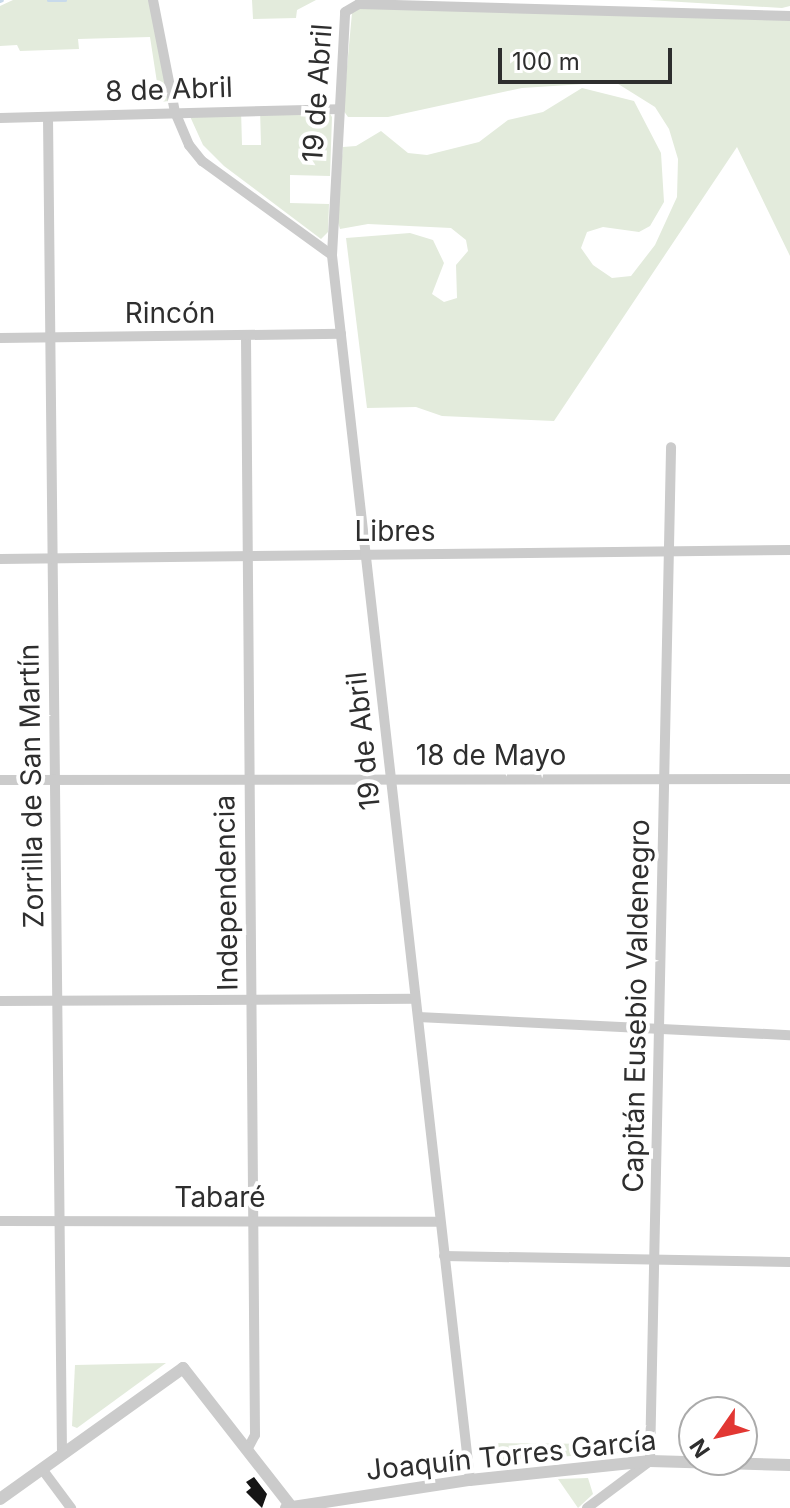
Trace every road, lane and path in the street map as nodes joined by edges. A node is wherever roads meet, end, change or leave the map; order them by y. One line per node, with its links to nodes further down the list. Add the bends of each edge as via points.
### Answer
1 (153, 0): 4 (street)
2 (790, 16): 3 (street, 19 de Abril, via 359,4 345,12)
3 (339, 109): 4 (street, 8 de Abril); 7 (street, 19 de Abril)
4 (175, 112): 5 (street, 8 de Abril); 7 (street, via 202,161)
5 (48, 117): 6 (street, 8 de Abril); 11 (street, Zorrilla de San Martín)
6 (0, 118)
7 (332, 255): 8 (street, 19 de Abril)
8 (341, 334): 9 (street, Rincón); 16 (street, 19 de Abril)
9 (246, 337): 11 (street, Rincón); 15 (street, Independencia)
10 (0, 338): 11 (street, Rincón)
11 (51, 338): 18 (street, Zorrilla de San Martín)
12 (671, 447): 14 (street, Capitán Eusebio Valdenegro)
13 (790, 550): 14 (street, Libres)
14 (670, 552): 16 (street, Libres); 19 (street, Capitán Eusebio Valdenegro)
15 (245, 555): 16 (street, Libres); 18 (street, Libres); 20 (street, Independencia)
16 (367, 555): 21 (street, 19 de Abril)
17 (0, 559): 18 (street, Libres)
18 (52, 560): 24 (street, Zorrilla de San Martín)
19 (666, 778): 21 (street, 18 de Mayo); 22 (street, 18 de Mayo); 30 (street, Capitán Eusebio Valdenegro)
20 (249, 779): 21 (street, 18 de Mayo); 24 (street, 18 de Mayo); 25 (street, Independencia)
21 (391, 779): 26 (street, 19 de Abril)
22 (790, 779)
23 (0, 780): 24 (street, 18 de Mayo)
24 (55, 780): 27 (street, Zorrilla de San Martín)
25 (252, 999): 26 (street); 27 (street); 34 (street, Independencia)
26 (415, 999): 29 (street, 19 de Abril)
27 (57, 1000): 28 (street); 33 (street, Zorrilla de San Martín)
28 (0, 1001)
29 (418, 1017): 30 (street); 35 (street, 19 de Abril)
30 (661, 1028): 31 (street); 37 (street, Capitán Eusebio Valdenegro)
31 (790, 1035)
32 (0, 1221): 33 (street, Tabaré)
33 (60, 1221): 34 (street, Tabaré); 40 (street, Zorrilla de San Martín)
34 (253, 1222): 35 (street, Tabaré); 39 (street, Independencia, via 255,1435)
35 (439, 1222): 36 (street, 19 de Abril)
36 (444, 1256): 37 (street); 44 (street, 19 de Abril)
37 (654, 1260): 38 (street); 41 (street, Capitán Eusebio Valdenegro)
38 (790, 1262)
39 (248, 1448): 40 (street, via 189,1370 177,1369); 46 (street)
40 (62, 1454): 43 (street)
41 (650, 1461): 42 (street, Joaquín Torres García); 44 (street, Joaquín Torres García); 48 (street)
42 (790, 1465)
43 (42, 1469): 45 (street); 47 (street)
44 (470, 1480): 46 (street, Joaquín Torres García)
45 (0, 1499)
46 (289, 1507)
47 (71, 1508)
48 (587, 1508)

